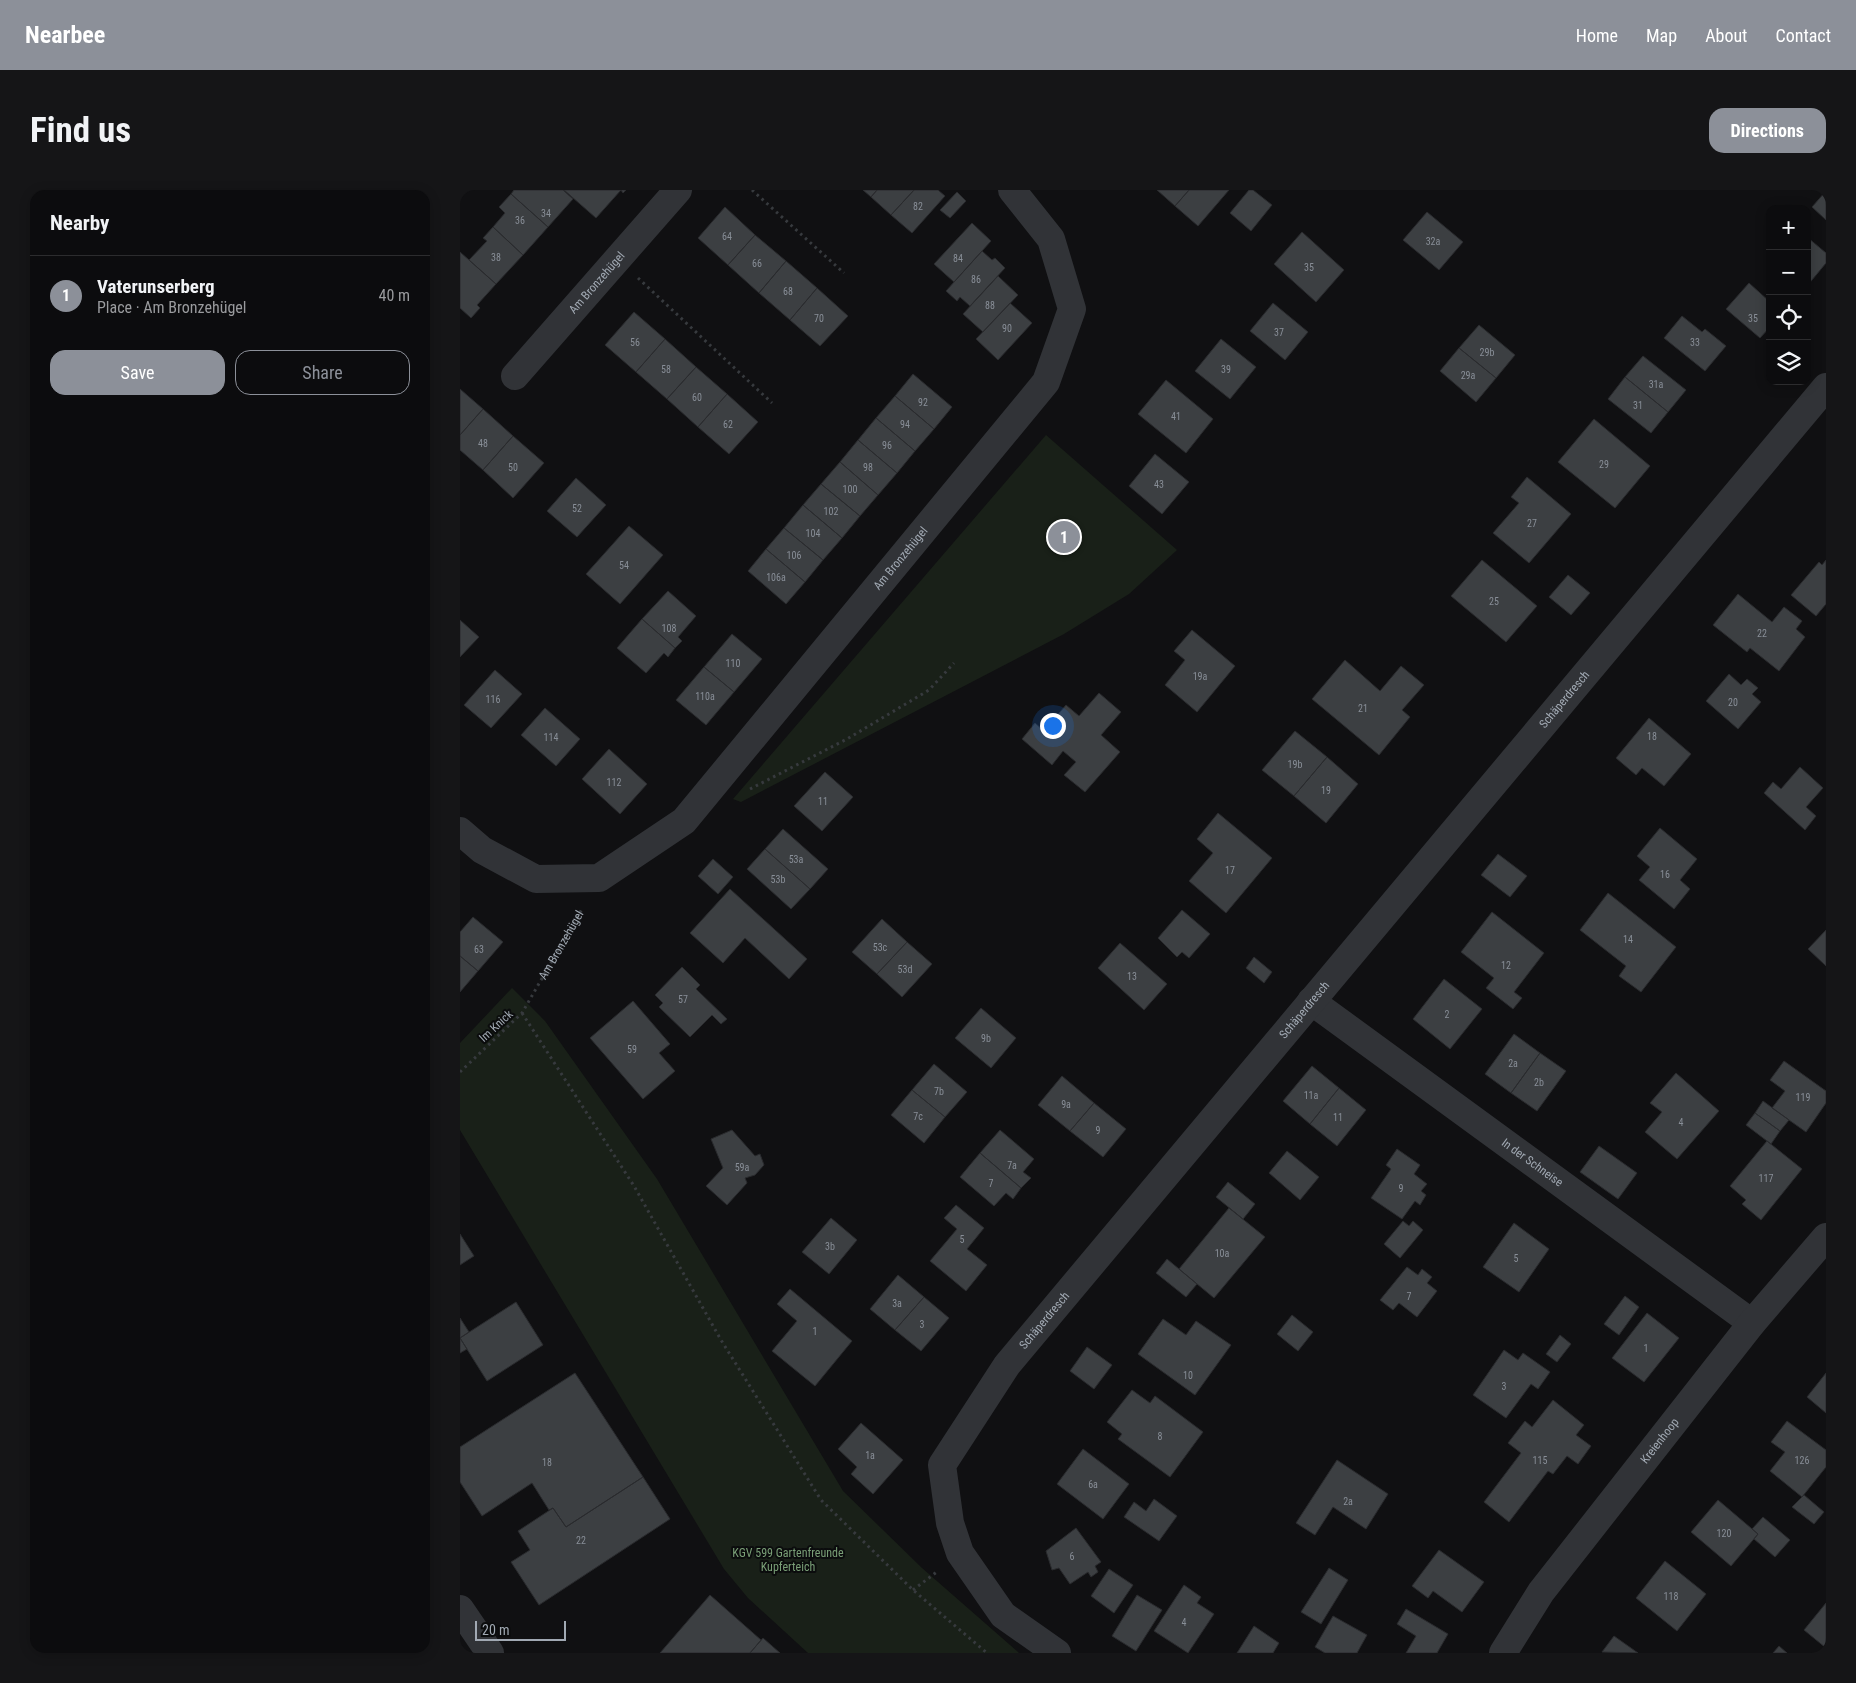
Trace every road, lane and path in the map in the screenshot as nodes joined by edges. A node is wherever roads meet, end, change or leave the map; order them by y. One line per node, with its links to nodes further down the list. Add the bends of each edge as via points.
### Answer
1 (678, 190): 4 (street, Am Bronzehügel)
2 (752, 190): 5 (path)
3 (1012, 190): 12 (street, Am Bronzehügel, via 1051,238 1072,309 1046,382 684,821)
4 (617, 259): 6 (street, Am Bronzehügel); 8 (path)
5 (844, 273)
6 (515, 376)
7 (1826, 386): 13 (street, Schäperdresch)
8 (772, 403)
9 (954, 662): 10 (path, via 929,690 847,739)
10 (747, 790)
11 (460, 831): 12 (street, via 482,850 536,879)
12 (599, 878): 14 (path, Am Bronzehügel)
13 (1311, 1001): 17 (street, In der Schneise); 21 (street, Schäperdresch, via 1007,1365 942,1465 950,1523 960,1553 1003,1615)
14 (522, 1013): 15 (path, Im Knick); 20 (path, via 634,1186 721,1340 821,1500 913,1590)
15 (460, 1072)
16 (1826, 1236): 17 (street, Kreienhoop)
17 (1752, 1323): 22 (street, Kreienhoop, via 1541,1592)
18 (460, 1609): 19 (street)
19 (490, 1653)
20 (987, 1653)
21 (1057, 1653)
22 (1503, 1653)

